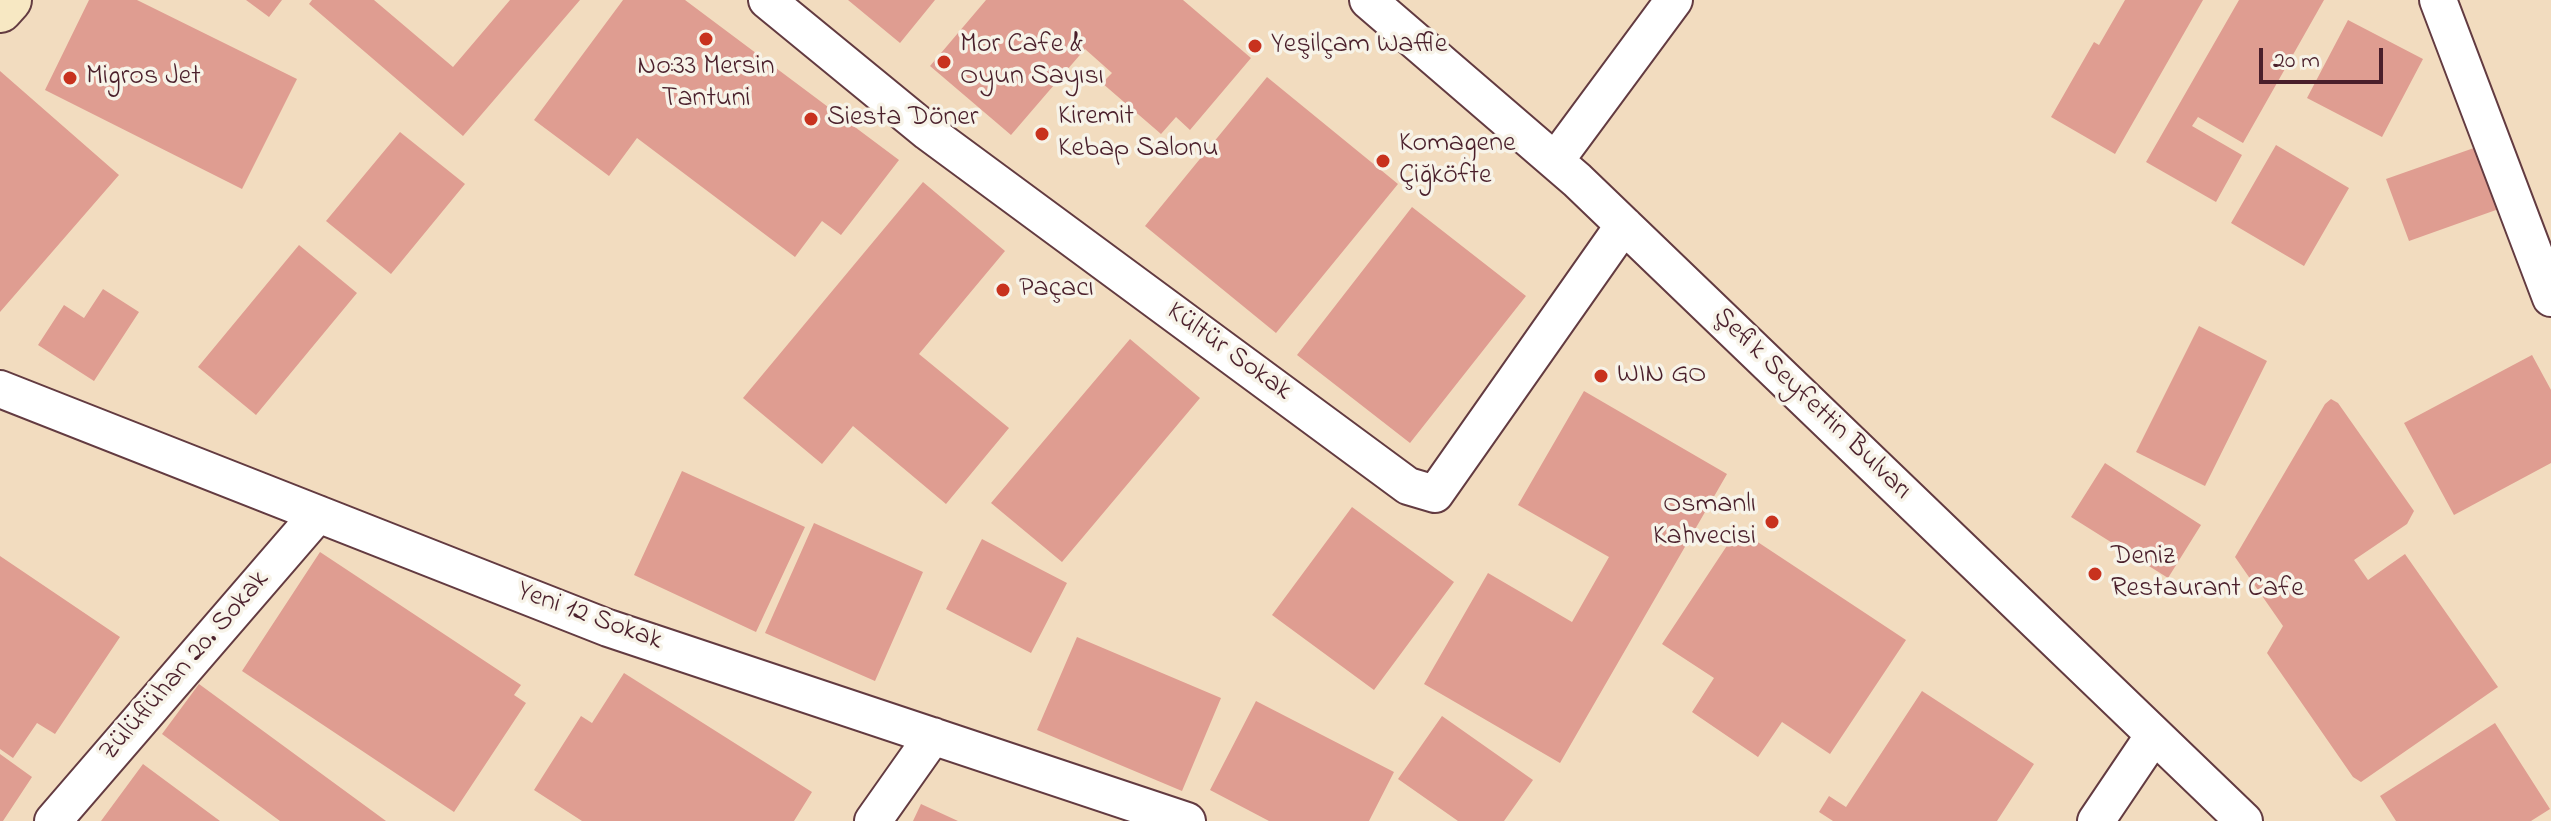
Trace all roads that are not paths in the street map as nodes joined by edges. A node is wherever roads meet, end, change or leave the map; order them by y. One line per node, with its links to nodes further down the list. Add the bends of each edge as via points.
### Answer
1 (9, 0): 6 (street)
2 (767, 0): 8 (street, Kültür Sokak, via 953,151 1408,486 1435,494)
3 (1368, 0): 7 (street, Şefik Seyfettin Bulvarı)
4 (1674, 0): 7 (street)
5 (2438, 0): 9 (street)
6 (0, 10)
7 (1555, 161): 8 (street, Şefik Seyfettin Bulvarı)
8 (1624, 225): 12 (street, Şefik Seyfettin Bulvarı)
9 (2551, 298)
10 (0, 389): 11 (street, Yeni 12 Sokak)
11 (318, 514): 13 (street, Yeni 12 Sokak, via 608,628); 14 (street, Zülüflühan 20. Sokak)
12 (2154, 735): 17 (street); 18 (street, Şefik Seyfettin Bulvarı)
13 (933, 736): 15 (street); 16 (street, Yeni 12 Sokak)
14 (53, 821)
15 (873, 821)
16 (1187, 821)
17 (2096, 821)
18 (2244, 821)

